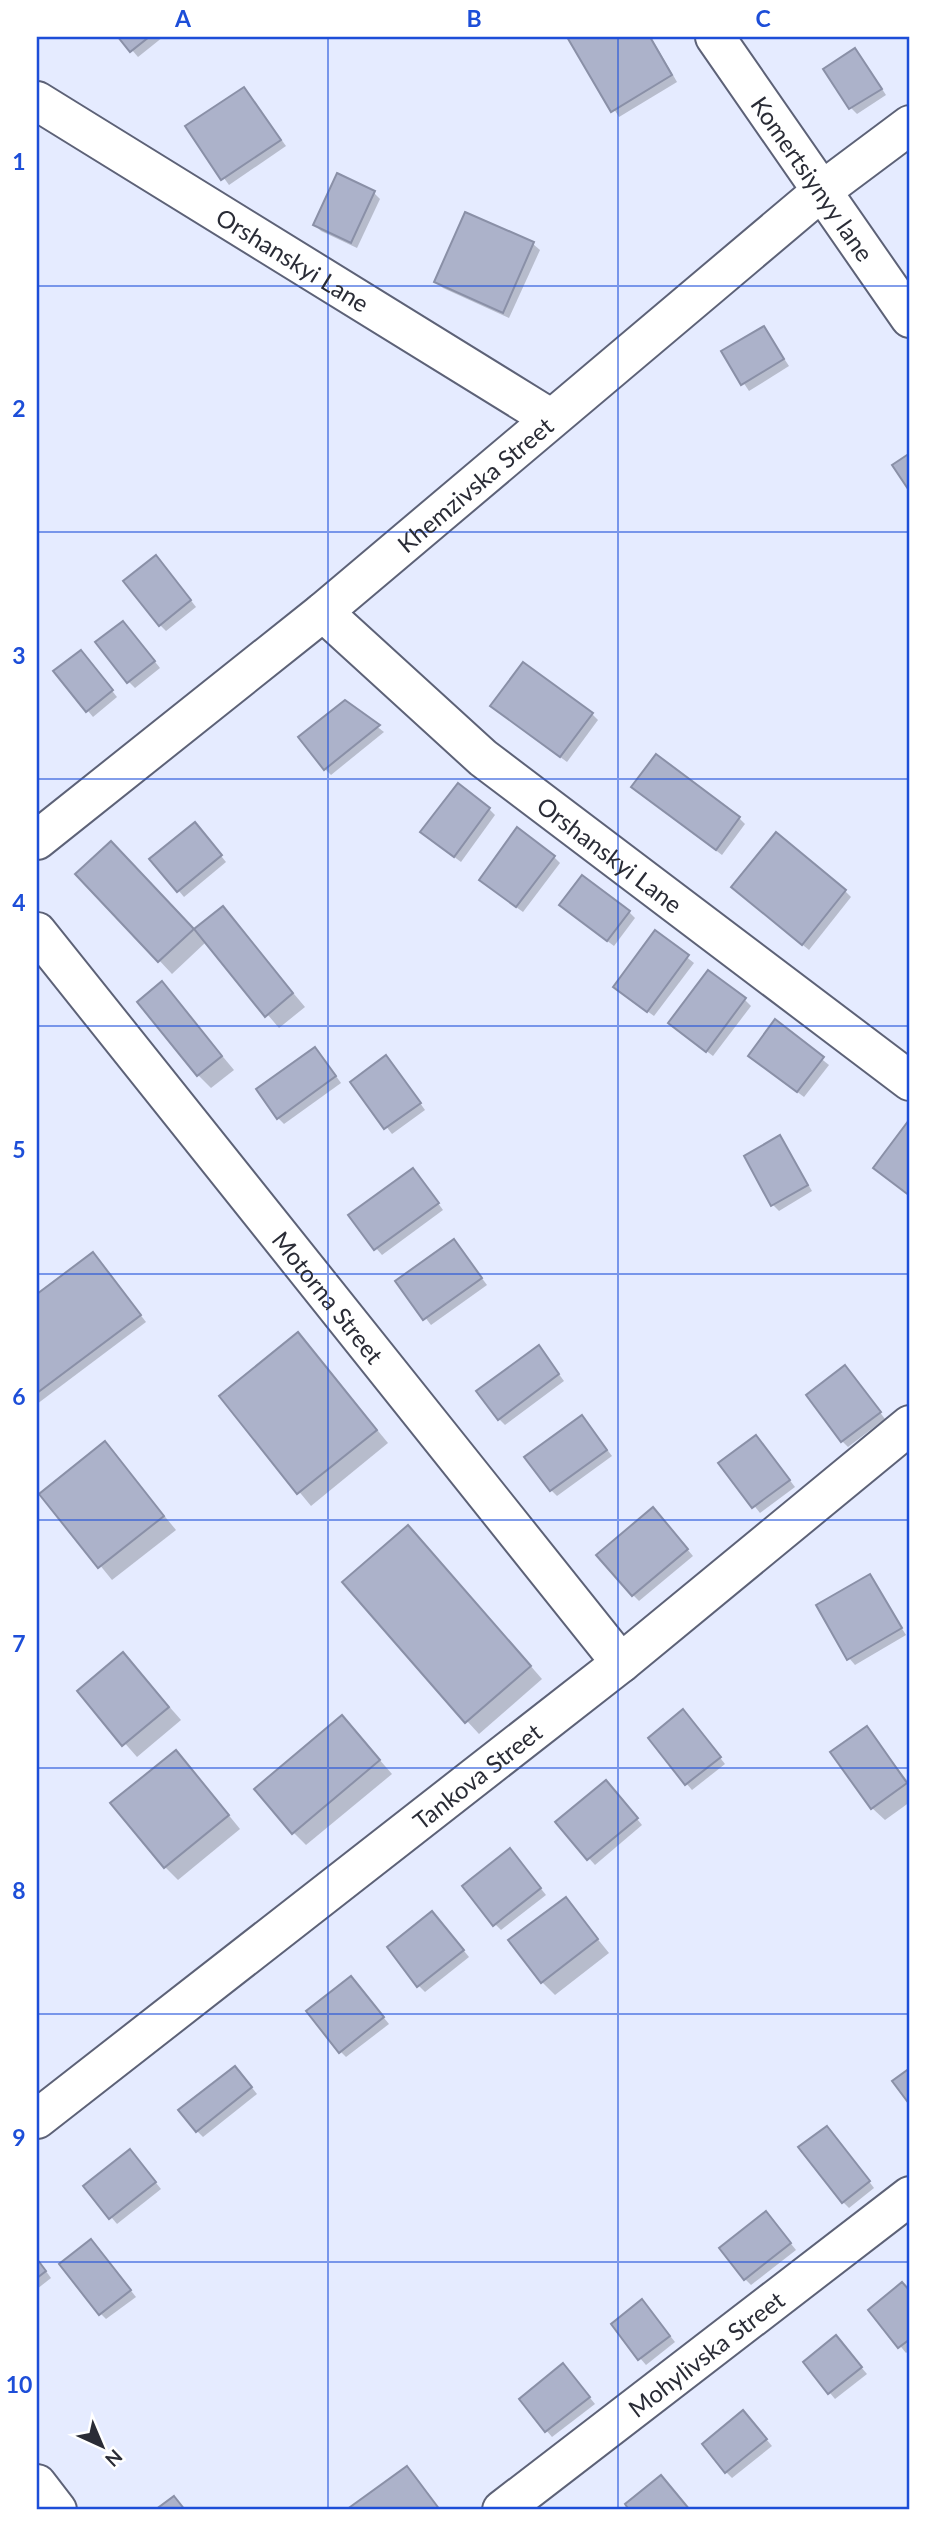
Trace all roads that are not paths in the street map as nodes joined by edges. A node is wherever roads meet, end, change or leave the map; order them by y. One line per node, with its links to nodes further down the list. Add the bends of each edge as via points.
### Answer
1 (715, 37): 4 (street, Komertsiynyy lane)
2 (37, 102): 6 (street, Orshanskyi Lane)
3 (910, 125): 4 (street, Khemzivska Street)
4 (823, 190): 5 (street, Komertsiynyy lane); 6 (street, Khemzivska Street)
5 (910, 318)
6 (550, 418): 7 (street, Khemzivska Street)
7 (323, 612): 8 (street, Khemzivska Street); 10 (street, Orshanskyi Lane, via 483,758)
8 (37, 840)
9 (37, 932): 12 (street, Motorna Street)
10 (910, 1081)
11 (910, 1425): 12 (street, Tankova Street)
12 (621, 1662): 13 (street, Tankova Street)
13 (37, 2119)
14 (910, 2196): 17 (street, Mohylivska Street)
15 (37, 2484): 16 (street)
16 (57, 2510)
17 (502, 2510)

